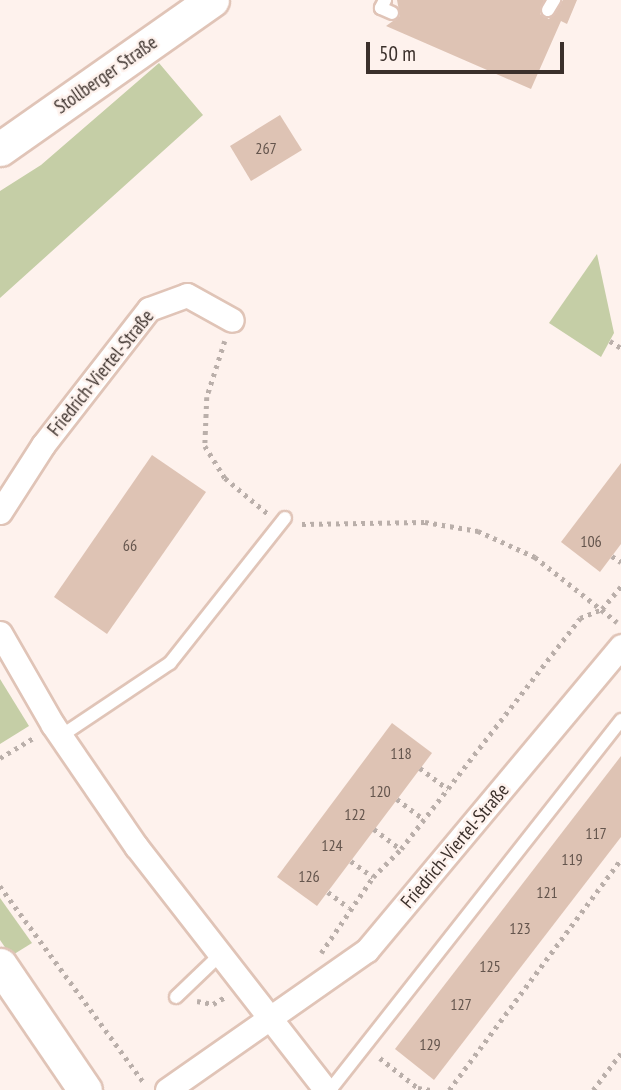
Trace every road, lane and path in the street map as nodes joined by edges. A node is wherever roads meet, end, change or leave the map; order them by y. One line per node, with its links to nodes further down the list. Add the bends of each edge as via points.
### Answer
1 (212, 0): 4 (main road, Stollberger Straße)
2 (385, 0): 3 (lane, via 381,8)
3 (391, 13)
4 (0, 149)
5 (232, 320): 8 (street, Friedrich-Viertel-Straße, via 187,295 149,309 43,445); 9 (path, via 207,397 205,446 255,509)
6 (610, 341): 7 (path)
7 (621, 348)
8 (0, 512)
9 (285, 518): 13 (path, via 316,528 425,522 478,531 535,557); 18 (lane, via 170,663)
10 (612, 555): 11 (path)
11 (621, 562)
12 (621, 586): 13 (path)
13 (602, 608): 14 (path); 21 (path, via 580,618)
14 (621, 625)
15 (0, 633): 18 (street)
16 (621, 646): 34 (street, Friedrich-Viertel-Straße, via 367,950)
17 (621, 720): 38 (lane)
18 (57, 730): 19 (path); 32 (street)
19 (0, 758)
20 (420, 768): 21 (path)
21 (448, 789): 23 (path)
22 (397, 799): 23 (path)
23 (425, 819): 25 (path)
24 (374, 829): 25 (path)
25 (401, 849): 28 (path)
26 (621, 859): 46 (path)
27 (351, 861): 28 (path)
28 (373, 877): 31 (path)
29 (0, 886): 42 (path)
30 (327, 892): 31 (path)
31 (349, 908): 34 (path, via 322,945)
32 (220, 955): 35 (street); 36 (lane)
33 (0, 965): 41 (main road)
34 (318, 984): 37 (street, Friedrich-Viertel-Straße)
35 (242, 985): 36 (path, via 214,1004); 37 (street)
36 (176, 997)
37 (267, 1021): 43 (street, Friedrich-Viertel-Straße); 44 (street)
38 (367, 1048): 44 (lane); 45 (path, via 418,1088)
39 (621, 1053): 40 (path)
40 (619, 1061): 47 (path)
41 (85, 1090)
42 (150, 1090)
43 (167, 1090)
44 (328, 1090)
45 (432, 1090)
46 (449, 1090)
47 (593, 1090)

